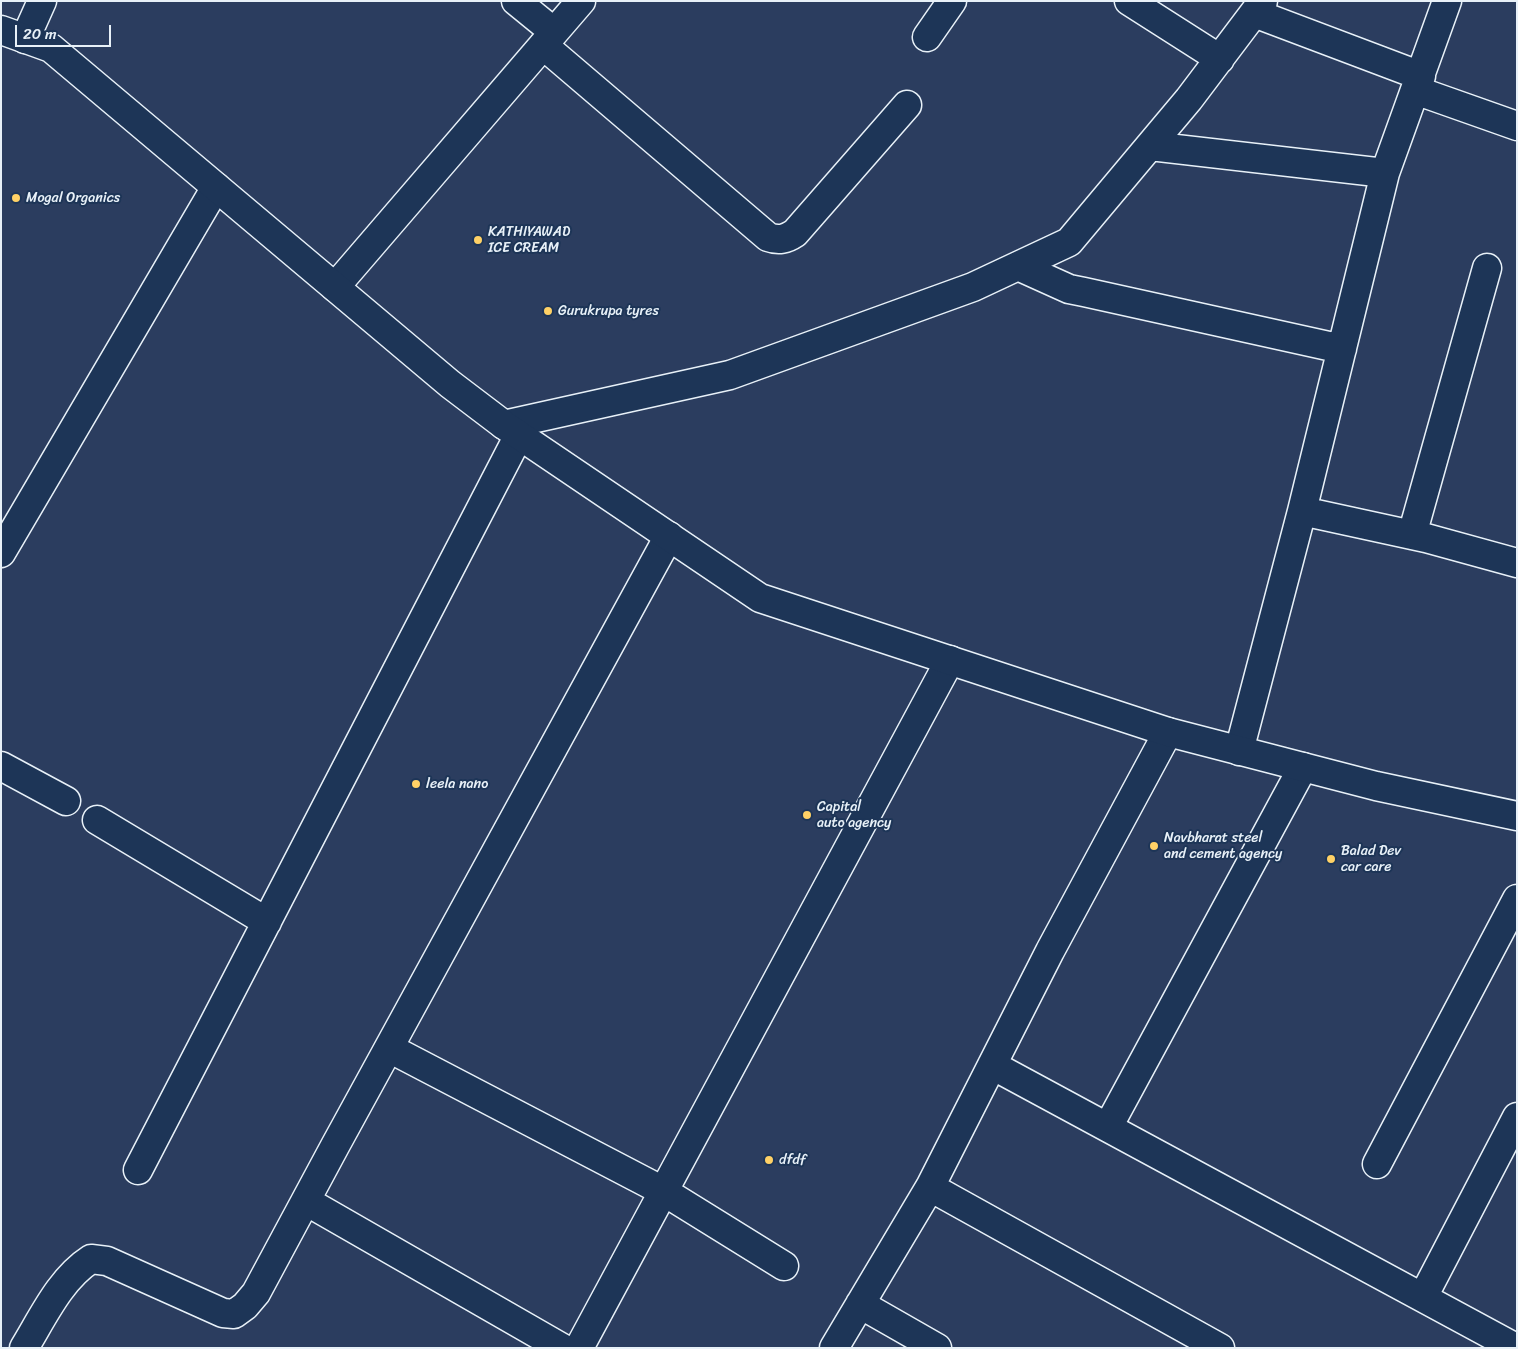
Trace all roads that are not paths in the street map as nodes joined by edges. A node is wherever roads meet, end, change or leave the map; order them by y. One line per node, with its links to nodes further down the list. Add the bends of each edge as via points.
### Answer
1 (42, 1): 8 (main road)
2 (516, 1): 10 (main road)
3 (580, 1): 10 (main road)
4 (952, 1): 9 (main road)
5 (1129, 1): 11 (main road)
6 (1448, 1): 12 (main road)
7 (1259, 7): 11 (main road); 12 (main road)
8 (13, 34): 17 (main road, via 51,48)
9 (928, 37)
10 (548, 39): 13 (main road, via 761,231 776,240 786,239 795,233); 20 (main road)
11 (1220, 59): 15 (main road)
12 (1418, 83): 14 (main road); 16 (main road)
13 (907, 105)
14 (1517, 126)
15 (1150, 146): 16 (main road); 18 (main road, via 1069,242)
16 (1385, 173): 21 (main road)
17 (216, 187): 20 (main road); 26 (main road)
18 (1018, 266): 21 (main road, via 1069,289); 22 (main road, via 973,287 730,375)
19 (1487, 268): 24 (main road)
20 (335, 287): 22 (main road, via 450,384)
21 (1342, 349): 23 (main road)
22 (512, 430): 25 (main road); 37 (main road)
23 (1302, 511): 24 (main road); 30 (main road)
24 (1412, 535): 27 (main road)
25 (669, 536): 28 (main road, via 760,598); 38 (main road)
26 (1, 553)
27 (1517, 563)
28 (950, 660): 29 (main road); 45 (main road)
29 (1168, 732): 30 (main road); 39 (main road)
30 (1239, 750): 32 (main road)
31 (1, 766): 33 (main road)
32 (1303, 767): 34 (main road); 41 (main road)
33 (66, 801)
34 (1517, 816)
35 (97, 820): 37 (main road)
36 (1517, 899): 42 (main road)
37 (267, 922): 43 (main road)
38 (389, 1048): 45 (main road); 46 (main road)
39 (992, 1065): 41 (main road); 44 (main road)
40 (1517, 1118): 48 (main road)
41 (1108, 1127): 48 (main road)
42 (1377, 1164)
43 (138, 1170)
44 (930, 1187): 49 (main road); 55 (main road)
45 (663, 1192): 47 (main road); 52 (main road)
46 (306, 1201): 50 (main road, via 256,1293 234,1314 223,1313 107,1261 91,1259 76,1268); 51 (main road)
47 (784, 1266)
48 (1423, 1297): 56 (main road)
49 (860, 1304): 53 (main road); 54 (main road)
50 (24, 1348)
51 (562, 1348)
52 (579, 1348)
53 (834, 1348)
54 (937, 1348)
55 (1220, 1348)
56 (1516, 1348)

